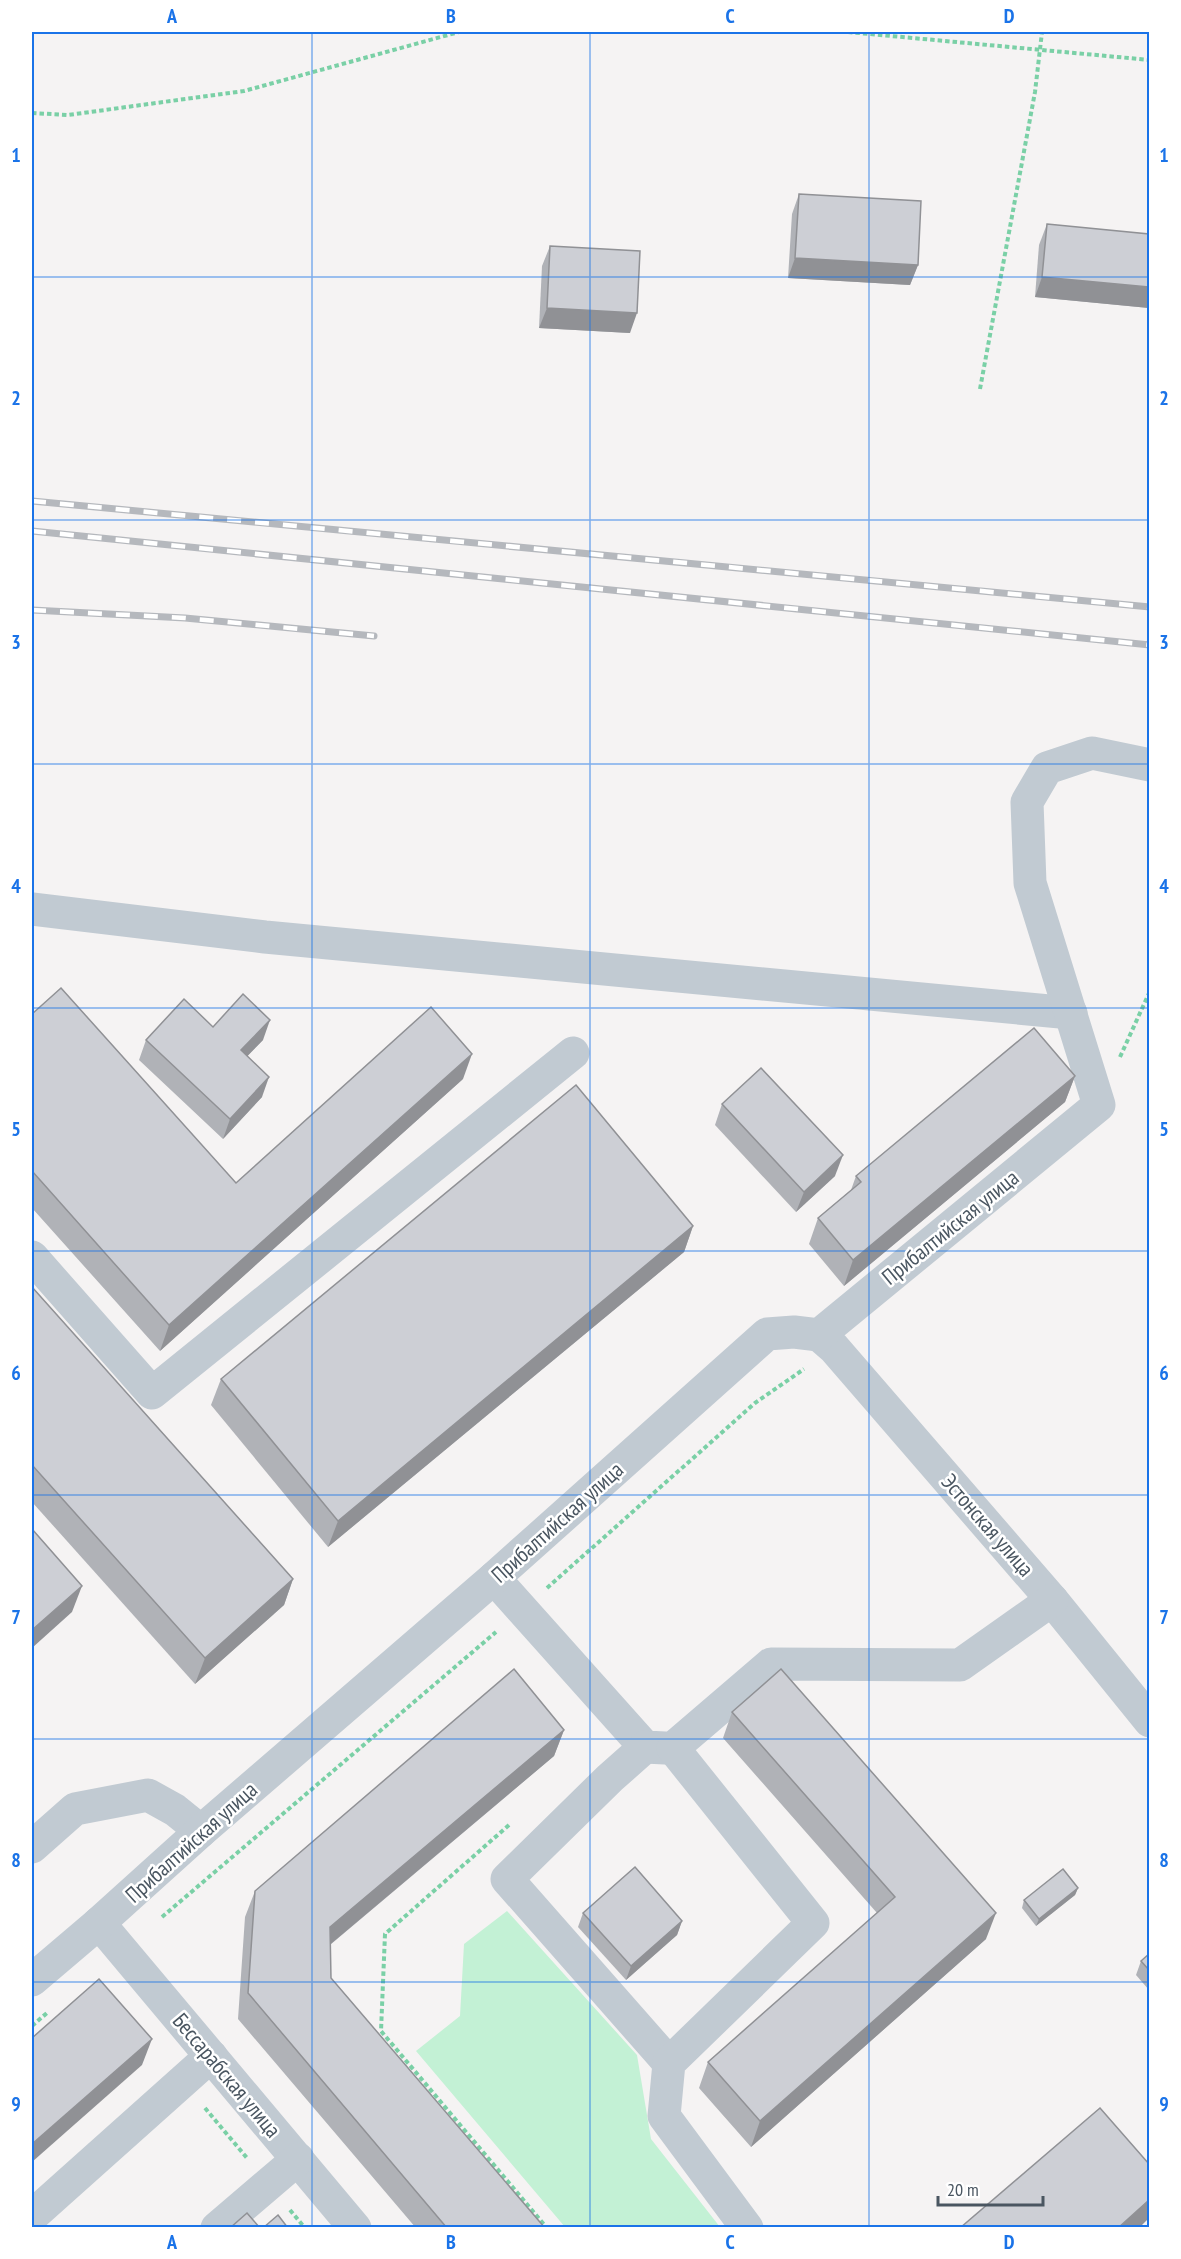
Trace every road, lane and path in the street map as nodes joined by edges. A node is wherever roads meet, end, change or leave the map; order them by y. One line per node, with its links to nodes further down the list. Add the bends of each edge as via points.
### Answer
1 (459, 32): 6 (path, via 244,91 68,116)
2 (848, 32): 4 (path)
3 (1042, 32): 4 (path)
4 (1041, 49): 5 (path); 7 (path)
5 (1149, 60)
6 (32, 113)
7 (980, 389)
8 (1149, 765): 11 (street, via 1092,753 1047,768 1027,802 1030,883)
9 (32, 909): 11 (street, via 277,938)
10 (1149, 991): 13 (path)
11 (1071, 1013): 13 (street)
12 (573, 1053): 14 (street, via 152,1393)
13 (1099, 1105): 15 (street, Прибалтийская улица)
14 (32, 1257)
15 (827, 1341): 16 (street, Прибалтийская улица, via 794,1332 767,1334); 17 (street, Эстонская улица); 18 (path)
16 (494, 1578): 18 (street); 23 (street, Прибалтийская улица)
17 (1052, 1600): 20 (street, Эстонская улица); 21 (street, via 960,1665 771,1664)
18 (522, 1609): 21 (street)
19 (504, 1640): 26 (path, via 496,1631)
20 (1149, 1721)
21 (659, 1748): 31 (street, via 813,1923); 31 (street, via 610,1778 507,1879)
22 (509, 1824): 39 (path, via 385,1934 381,2031)
23 (201, 1831): 24 (street, via 148,1795 75,1809); 25 (street, Прибалтийская улица)
24 (32, 1847)
25 (99, 1923): 26 (street, Бессарабская улица); 27 (street, Прибалтийская улица)
26 (122, 1951): 30 (street, Бессарабская улица)
27 (32, 1980)
28 (50, 2011): 29 (path)
29 (32, 2026)
30 (211, 2056): 32 (street); 33 (street, Бессарабская улица)
31 (669, 2063): 40 (street, via 664,2116)
32 (182, 2081): 34 (path); 35 (street)
33 (297, 2159): 34 (street); 36 (street, Бессарабская улица)
34 (268, 2184): 37 (street); 38 (path)
35 (32, 2216)
36 (343, 2223)
37 (217, 2228)
38 (305, 2228)
39 (547, 2228)
40 (747, 2228)

